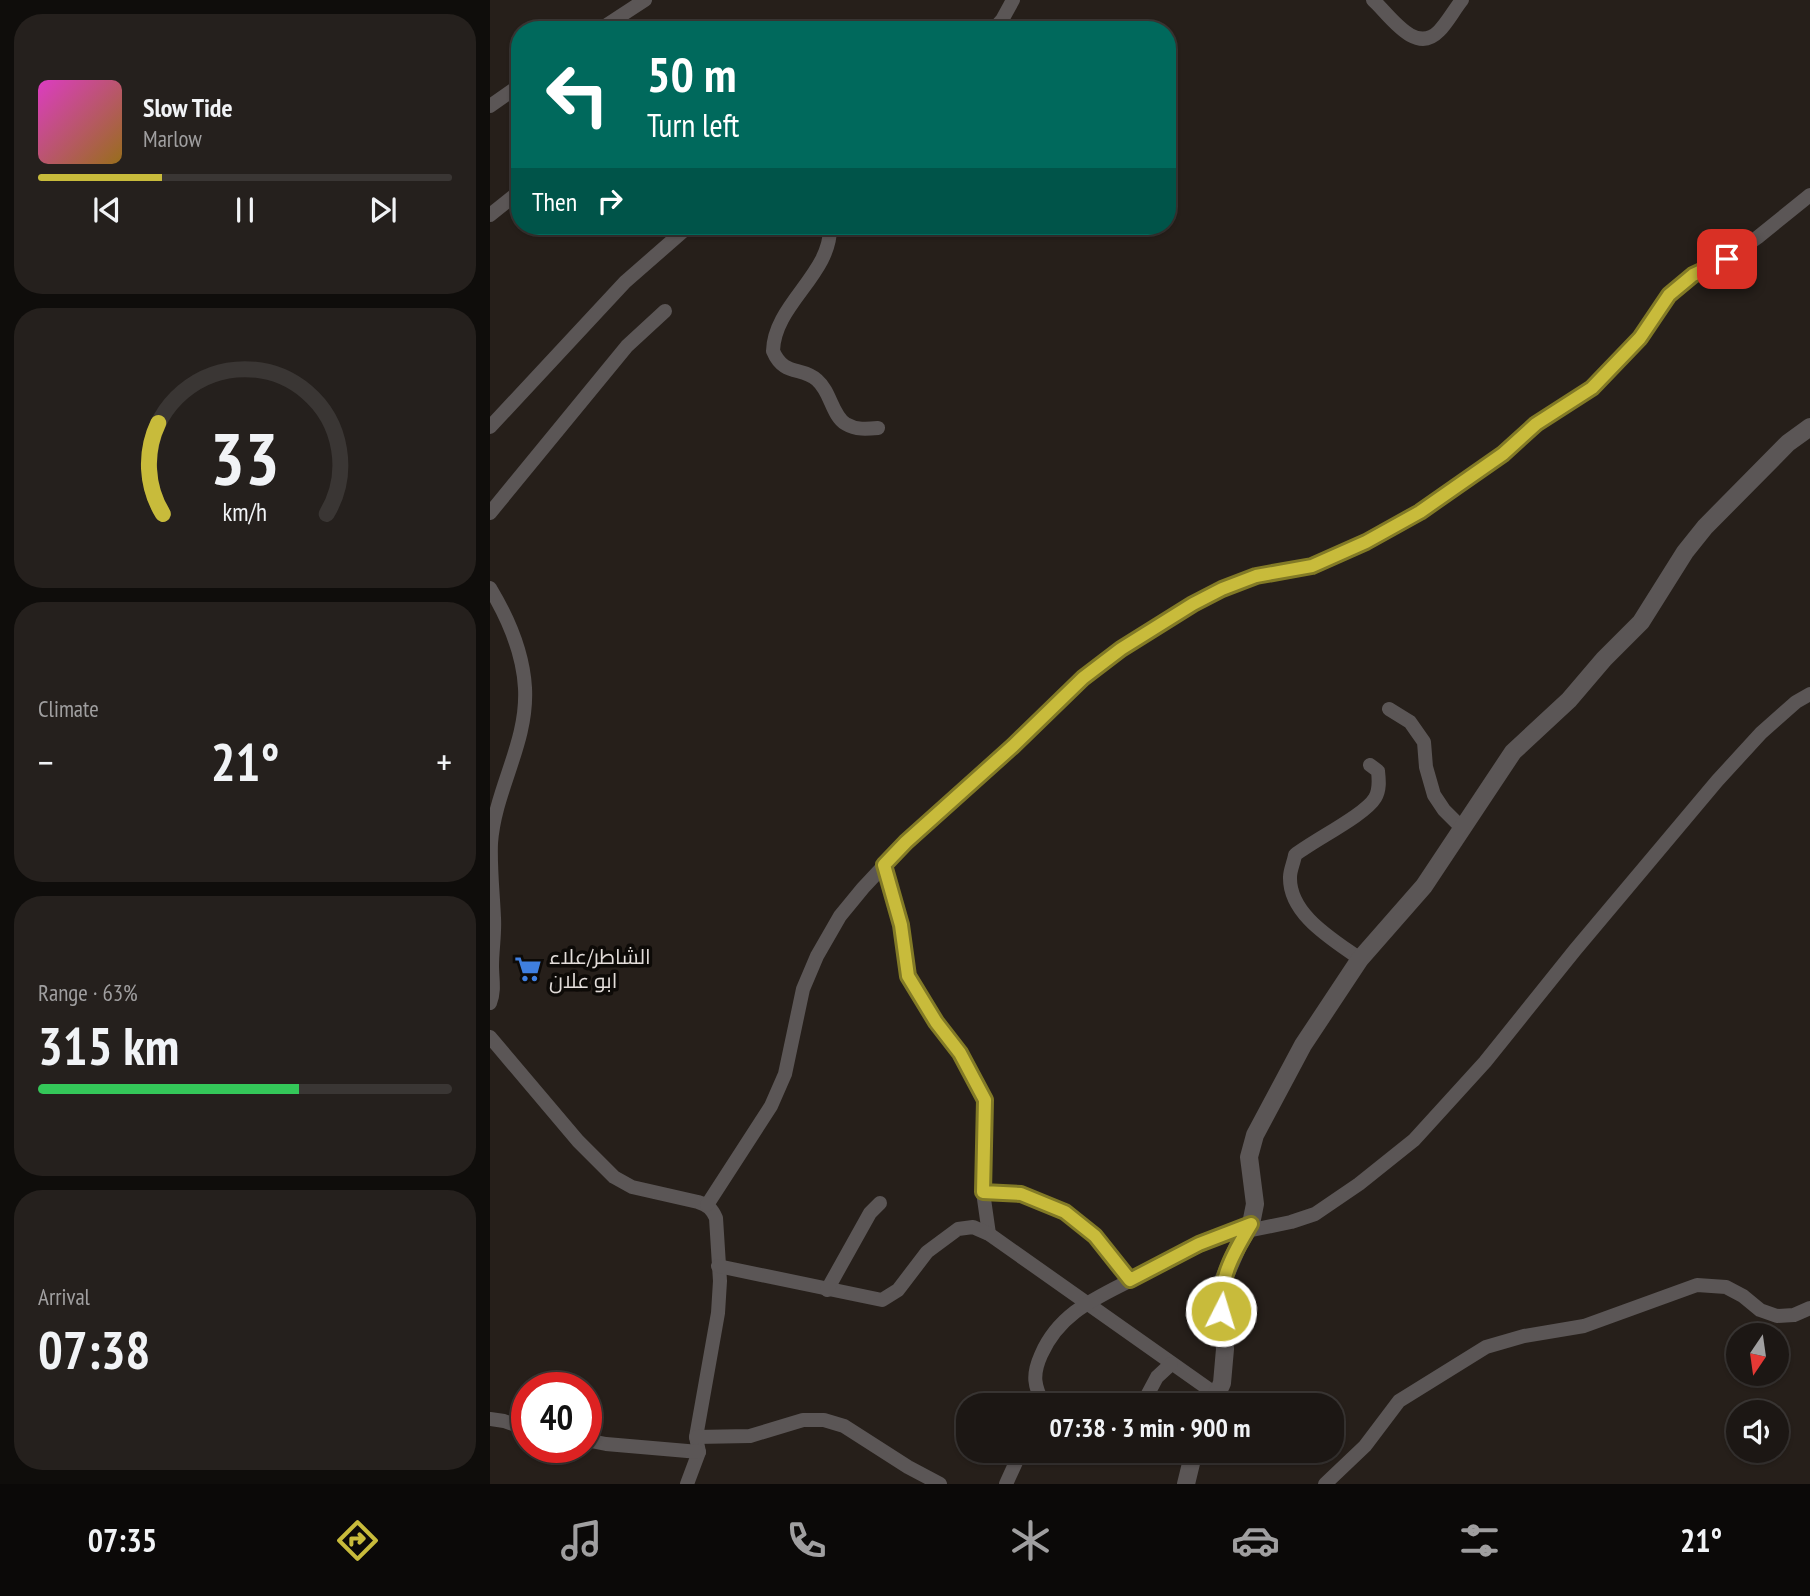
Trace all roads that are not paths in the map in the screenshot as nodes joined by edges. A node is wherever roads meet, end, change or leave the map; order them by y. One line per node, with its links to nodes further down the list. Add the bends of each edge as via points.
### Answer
1 (645, 0): 5 (street)
2 (1013, 0): 6 (street)
3 (1373, 0): 4 (street, via 1409,35 1421,39 1437,33)
4 (1462, 0)
5 (613, 21)
6 (1001, 21)
7 (511, 91): 8 (street)
8 (490, 106)
9 (1810, 195): 24 (street, via 1727,259 1693,275 1669,295 1640,338 1592,388 1536,424 1503,454 1420,512 1312,566 1256,576 1222,589 1121,649 1083,678)
10 (511, 198): 11 (street)
11 (490, 215)
12 (679, 235): 15 (street, via 625,282)
13 (828, 235): 17 (street, via 812,276 777,330 773,351 790,369 818,381 844,423)
14 (666, 311): 18 (street, via 627,346)
15 (490, 427)
16 (1810, 427): 23 (street, via 1788,443 1705,527 1641,622 1513,752)
17 (878, 428)
18 (490, 513)
19 (490, 587): 26 (street, via 517,643 525,695 519,744 492,830 494,993)
20 (1810, 694): 31 (street, via 1761,733 1717,782 1485,1062 1414,1140 1315,1214)
21 (1389, 709): 23 (street, via 1410,722 1424,742 1434,795)
22 (1370, 765): 25 (street, via 1378,771 1380,781 1376,798 1360,814 1295,855 1290,878 1297,902 1315,926)
23 (1462, 828): 25 (street, via 1424,886)
24 (884, 865): 28 (street, via 901,925 908,976 960,1053 985,1100); 30 (street, via 840,916 817,956 803,989 785,1074 771,1107)
25 (1360, 959): 31 (street, via 1303,1045 1255,1135 1249,1157 1255,1204)
26 (490, 1003)
27 (490, 1037): 30 (street, via 614,1177 632,1188)
28 (983, 1192): 32 (street); 34 (street, via 1021,1194 1065,1212 1095,1236)
29 (880, 1203): 35 (street)
30 (707, 1205): 33 (street, via 716,1218)
31 (1249, 1227): 34 (street, via 1199,1244); 42 (street, via 1221,1285 1225,1349)
32 (989, 1234): 35 (street, via 973,1227 958,1230 927,1252 886,1299); 36 (street)
33 (718, 1266): 35 (street); 45 (street, via 719,1313)
34 (1130, 1280): 36 (street)
35 (827, 1290)
36 (1087, 1302): 38 (street); 39 (street, via 1048,1338 1034,1378)
37 (1810, 1308): 54 (street, via 1777,1316 1726,1287 1697,1285 1584,1326 1486,1347 1399,1401 1365,1446)
38 (1171, 1364): 40 (street); 41 (street)
39 (1038, 1393)
40 (1148, 1393)
41 (1206, 1393)
42 (1218, 1393)
43 (490, 1419): 44 (street)
44 (511, 1423)
45 (696, 1437): 47 (street); 51 (street, via 750,1436 803,1420 824,1420 844,1426)
46 (602, 1443): 47 (street)
47 (699, 1452): 50 (street)
48 (1016, 1463): 52 (street)
49 (1191, 1463): 53 (street)
50 (687, 1484)
51 (940, 1484)
52 (1006, 1484)
53 (1186, 1484)
54 (1325, 1484)

